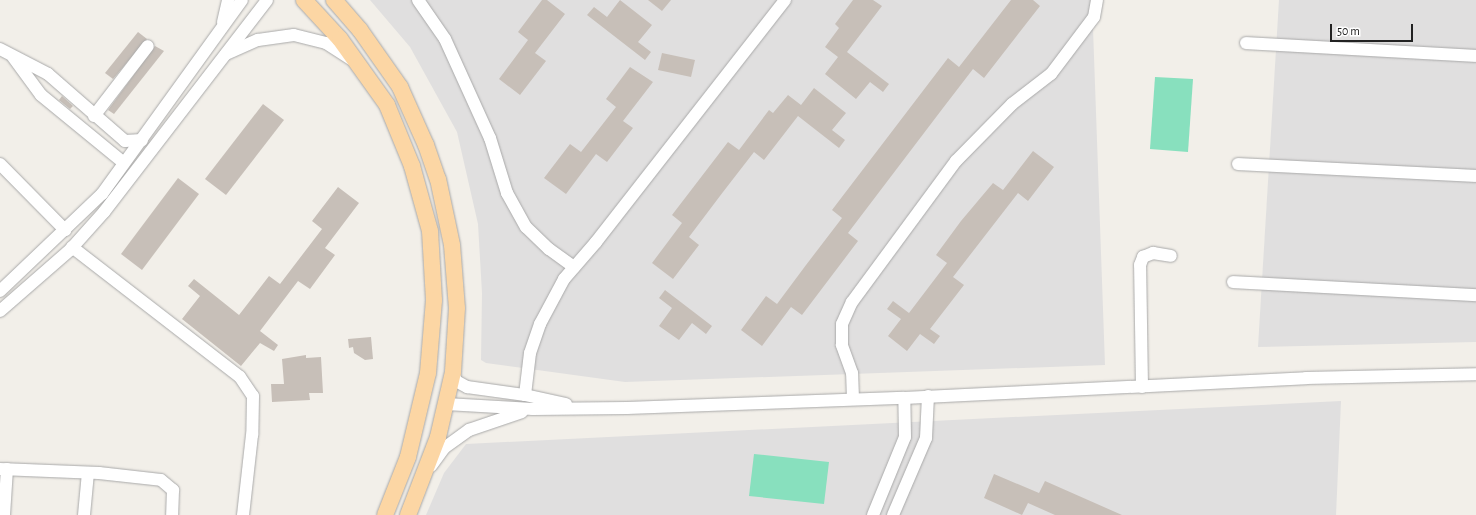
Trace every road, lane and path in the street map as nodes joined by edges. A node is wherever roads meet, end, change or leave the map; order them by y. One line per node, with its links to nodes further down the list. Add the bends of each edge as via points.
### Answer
1 (228, 0): 9 (street)
2 (242, 0): 9 (street)
3 (267, 0): 13 (street)
4 (304, 0): 15 (main road)
5 (334, 0): 30 (main road, via 360,30 400,87 438,179 452,244 455,280 457,308)
6 (418, 0): 25 (street, via 445,39 490,138 507,193 522,220 549,249)
7 (785, 0): 25 (street)
8 (1097, 0): 36 (street, via 1094,18 1051,74 1012,104 956,161 852,302 842,324 842,345 852,373)
9 (222, 27): 17 (street)
10 (1246, 43): 14 (street)
11 (148, 46): 16 (street)
12 (5, 52): 16 (street, via 48,74); 18 (street, via 41,95)
13 (225, 54): 15 (street, via 258,40 294,35 326,43); 23 (street, via 122,190)
14 (1476, 56)
15 (362, 67): 47 (main road, via 387,105 412,166 430,231 433,266 434,300 428,373 408,456)
16 (94, 116): 17 (street, via 125,140)
17 (142, 140): 18 (street)
18 (124, 163): 22 (street, via 102,194)
19 (0, 164): 22 (street)
20 (1238, 164): 21 (street)
21 (1476, 176)
22 (65, 230): 27 (street)
23 (72, 247): 29 (street); 46 (street, via 240,377 253,396 252,435)
24 (1171, 256): 32 (street, via 1154,253 1143,257 1140,265)
25 (574, 267): 33 (street, via 564,279 540,324 530,353)
26 (1233, 282): 28 (street)
27 (0, 291)
28 (1476, 295)
29 (0, 311)
30 (453, 372): 33 (street, via 456,381 467,387); 37 (main road)
31 (1476, 374): 32 (street, via 1314,378)
32 (1142, 387): 34 (street)
33 (525, 395): 38 (street)
34 (928, 396): 35 (street); 50 (street, via 926,438)
35 (904, 398): 36 (street); 49 (street, via 905,437)
36 (853, 399): 38 (street)
37 (446, 404): 39 (street); 42 (main road, via 438,437)
38 (583, 408): 39 (street)
39 (533, 409): 42 (street, via 482,424 455,438 433,462)
40 (4, 469): 41 (street); 43 (street)
41 (88, 473): 44 (street); 45 (street, via 161,480 173,490)
42 (420, 484): 48 (main road)
43 (4, 515)
44 (84, 515)
45 (172, 515)
46 (243, 515)
47 (385, 515)
48 (408, 515)
49 (873, 515)
50 (893, 515)

